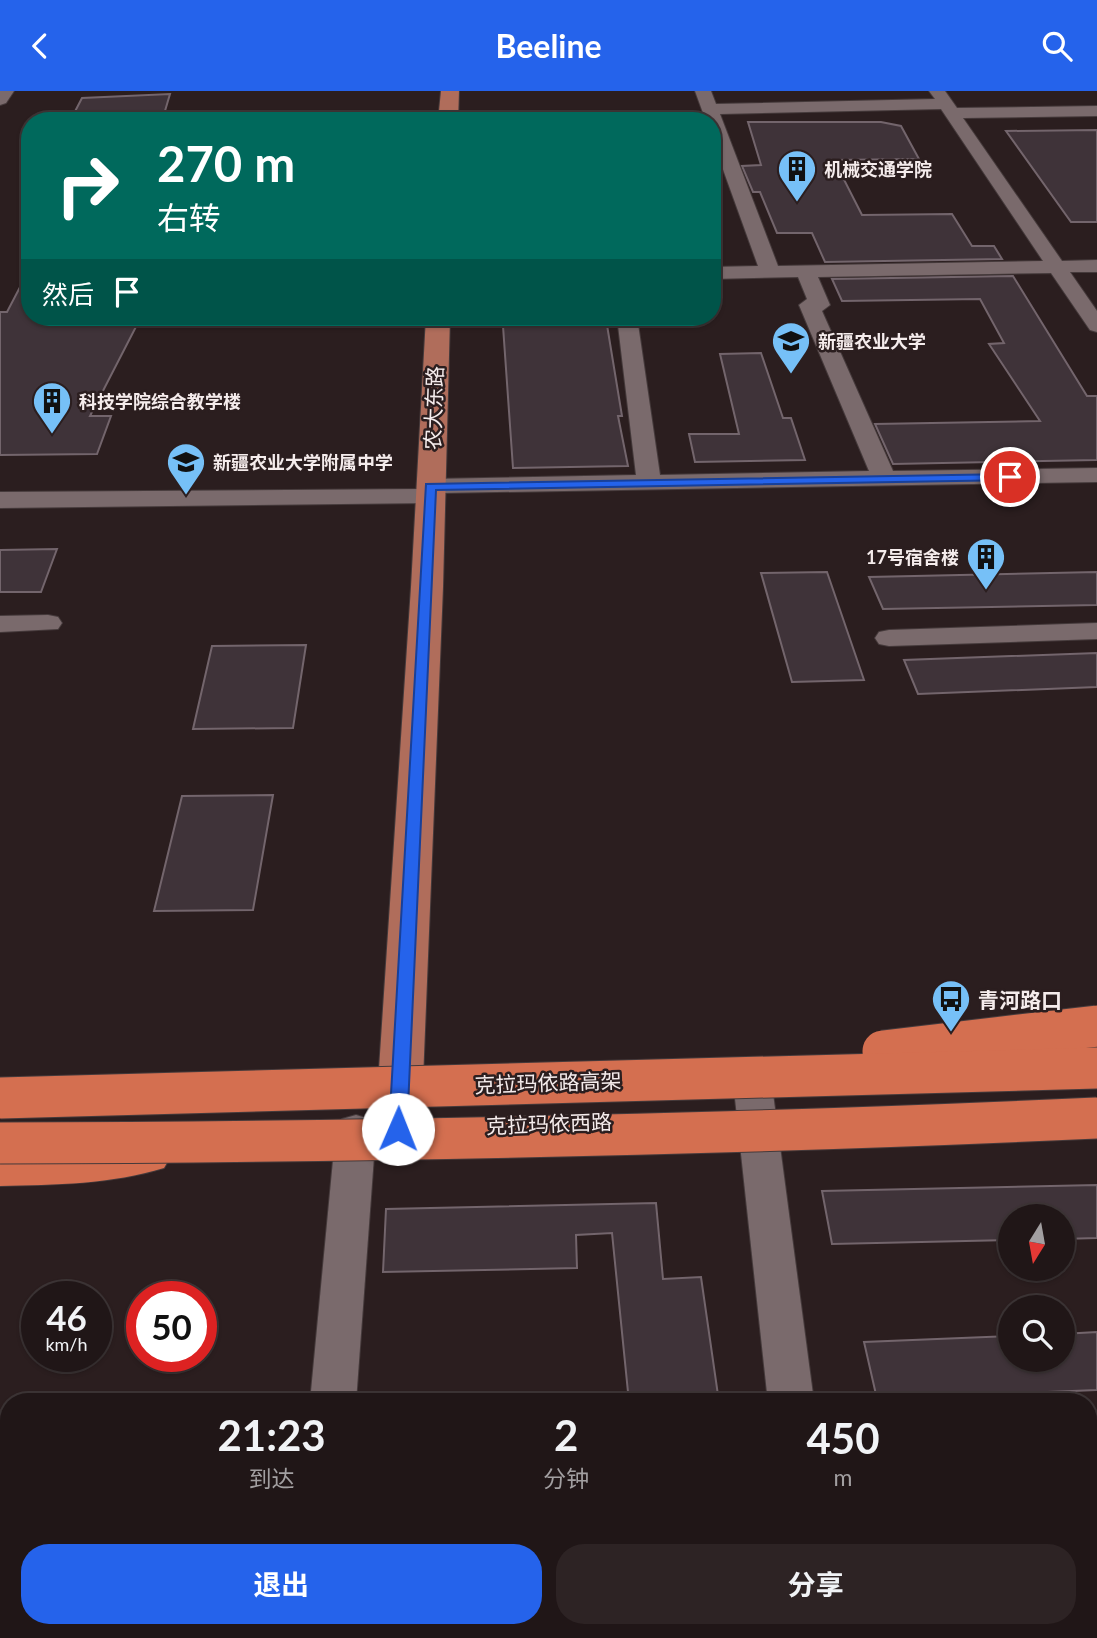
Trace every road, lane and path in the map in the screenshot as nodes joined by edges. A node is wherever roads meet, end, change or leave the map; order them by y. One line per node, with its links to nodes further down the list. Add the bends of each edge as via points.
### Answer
1 (5, 91): 4 (street)
2 (450, 91): 8 (main road)
3 (703, 91): 6 (street)
4 (0, 100)
5 (945, 103): 6 (street); 7 (street); 12 (street)
6 (709, 109): 9 (street)
7 (1097, 111)
8 (449, 112)
9 (710, 112)
10 (721, 141): 13 (street)
11 (1097, 266): 12 (street)
12 (1057, 267): 14 (street); 16 (street)
13 (770, 272): 14 (street); 15 (street)
14 (806, 272): 19 (street, via 820,305 809,305)
15 (721, 273)
16 (1097, 325)
17 (438, 326): 22 (main road, 农大东路)
18 (628, 326): 21 (street)
19 (884, 479): 20 (street); 21 (street)
20 (1093, 482)
21 (649, 483): 22 (street)
22 (430, 491): 23 (street); 33 (main road, 农大东路)
23 (0, 500)
24 (48, 623): 25 (street)
25 (0, 624)
26 (1097, 631): 27 (street)
27 (888, 638)
28 (1097, 1026): 32 (highway, bridge)
29 (1097, 1058): 31 (main road)
30 (1097, 1068): 32 (highway, 克拉玛依路高架, bridge)
31 (751, 1071): 33 (main road); 37 (street)
32 (636, 1079): 35 (highway, 克拉玛依路高架, bridge)
33 (399, 1080): 34 (main road); 39 (main road, 农大东路)
34 (0, 1088)
35 (0, 1098)
36 (1097, 1102): 37 (main road, 克拉玛依西路)
37 (755, 1115): 39 (main road, 克拉玛依西路); 48 (street)
38 (1097, 1118): 40 (highway, bridge)
39 (377, 1129): 42 (main road, 克拉玛依西路); 47 (street)
40 (838, 1130): 41 (highway, bridge); 43 (highway, bridge)
41 (1097, 1133): 45 (highway)
42 (0, 1134)
43 (250, 1142): 44 (highway, bridge); 45 (highway, bridge)
44 (0, 1143)
45 (70, 1167): 46 (highway)
46 (0, 1169)
47 (334, 1393)
48 (789, 1393)

